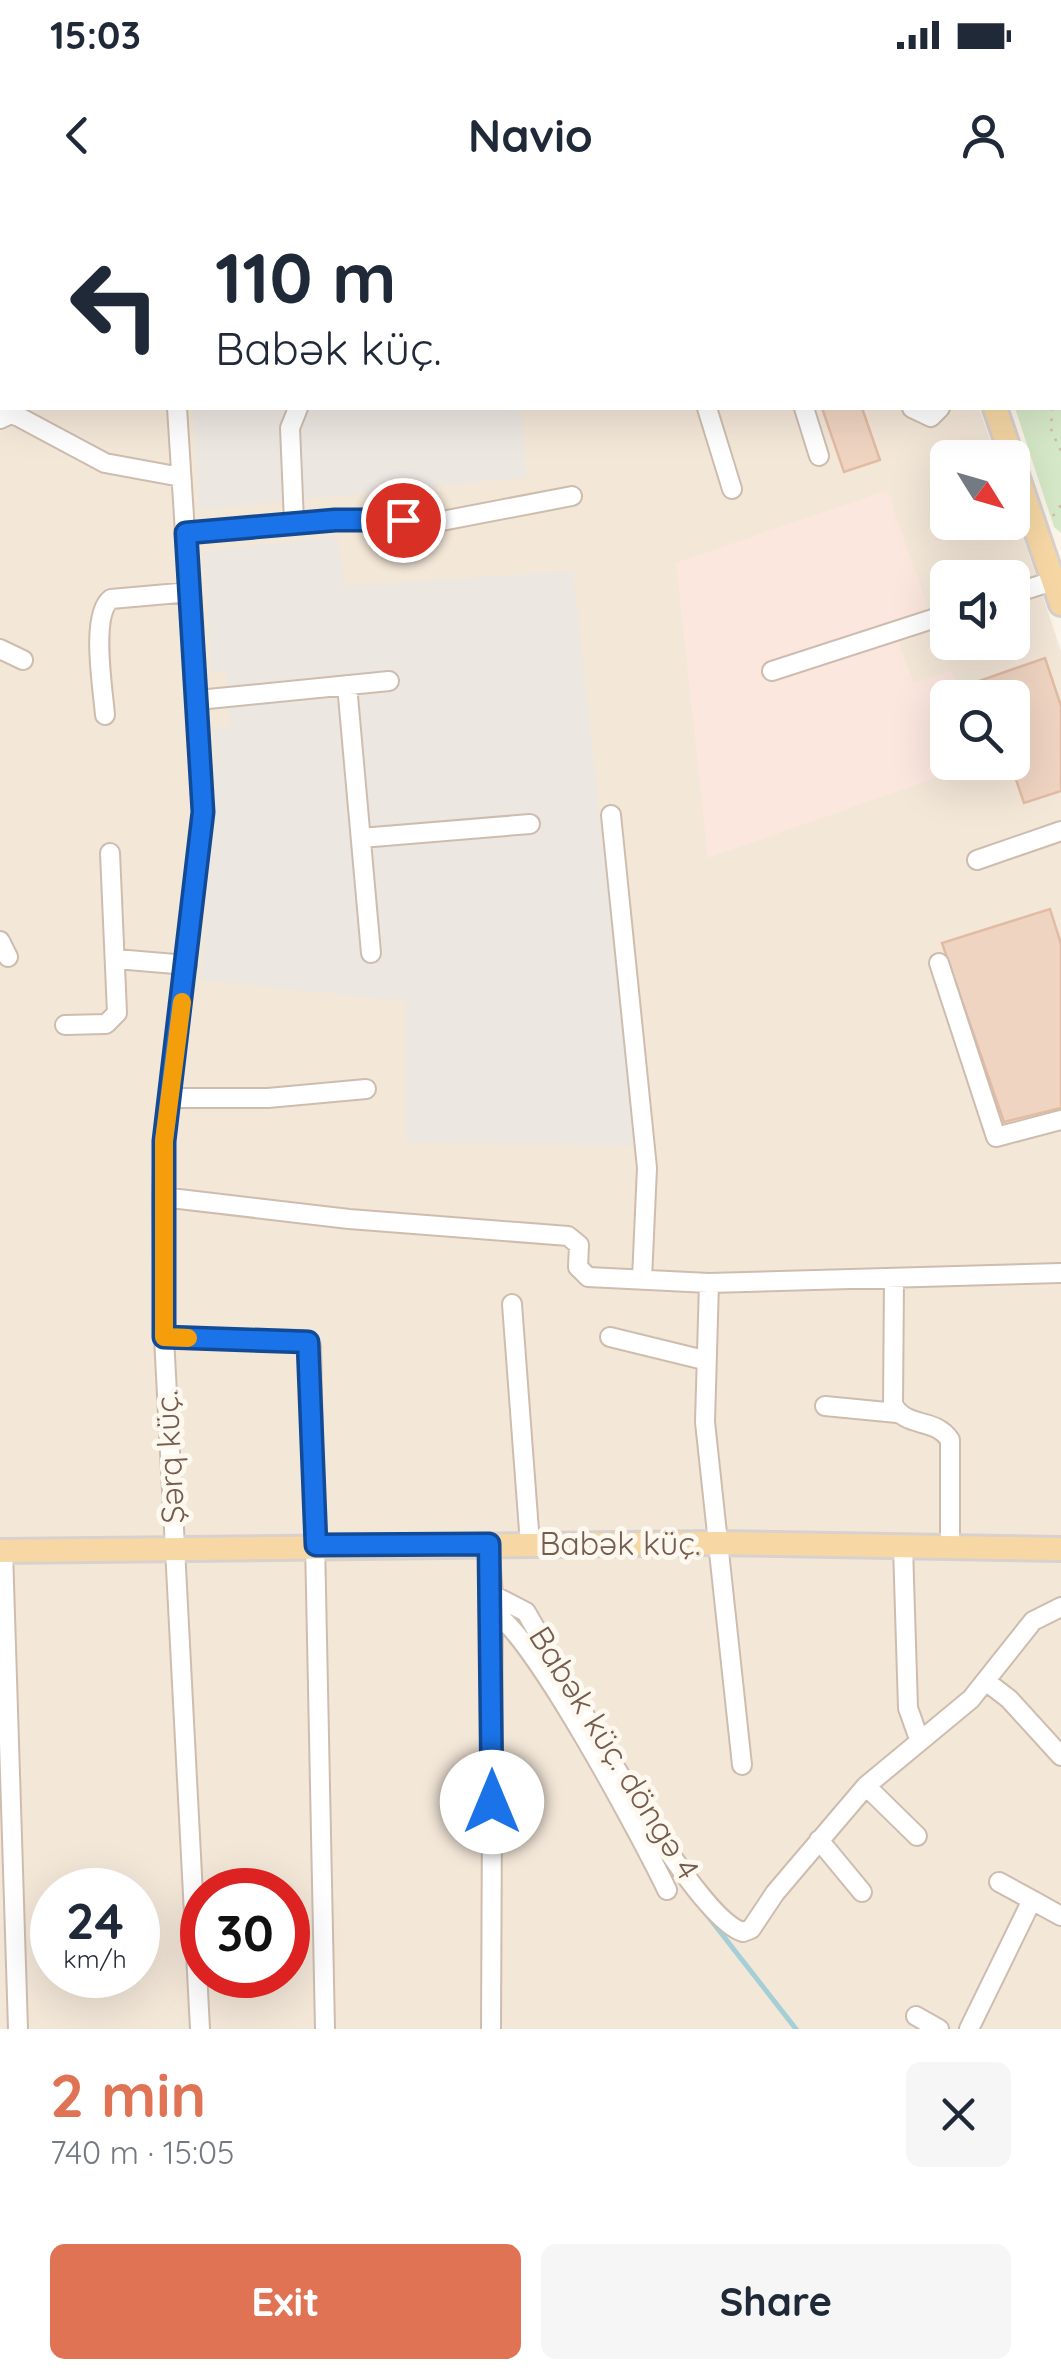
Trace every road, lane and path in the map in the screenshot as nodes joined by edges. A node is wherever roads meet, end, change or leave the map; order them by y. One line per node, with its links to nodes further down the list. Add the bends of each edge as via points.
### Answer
1 (177, 410): 13 (street, Şərq küç.)
2 (297, 410): 19 (street, via 290,428)
3 (708, 410): 14 (street)
4 (805, 410): 12 (street)
5 (916, 410): 6 (street, via 932,417)
6 (938, 410)
7 (995, 410): 10 (main road)
8 (1052, 410): 11 (path)
9 (0, 419): 13 (street, via 19,417 122,469)
10 (1005, 440)
11 (1061, 452)
12 (819, 456)
13 (180, 476): 20 (street, Şərq küç.)
14 (732, 490)
15 (572, 496): 19 (street, via 442,521)
16 (1061, 505): 18 (path)
17 (1030, 507): 21 (main road)
18 (1052, 519)
19 (294, 522): 20 (street)
20 (186, 533): 23 (street, Şərq küç.)
21 (1057, 580): 22 (street)
22 (1030, 588)
23 (190, 592): 30 (street, Şərq küç.); 31 (street, via 104,604 99,622)
24 (930, 620): 27 (street)
25 (0, 648): 26 (street)
26 (23, 660)
27 (772, 671)
28 (389, 680): 29 (street)
29 (347, 684): 30 (street); 35 (street)
30 (198, 700): 41 (street, Şərq küç., via 203,812)
31 (105, 715)
32 (611, 815): 48 (street, via 646,1150)
33 (530, 824): 35 (street)
34 (1061, 831): 37 (street)
35 (361, 838): 38 (street)
36 (110, 854): 39 (street)
37 (977, 860)
38 (372, 953)
39 (116, 959): 41 (street); 42 (street, via 113,1020)
40 (939, 963): 45 (street, via 996,1137)
41 (186, 965): 44 (street, Şərq küç.)
42 (65, 1025)
43 (366, 1089): 44 (street)
44 (170, 1098): 46 (street, Şərq küç.)
45 (1061, 1120)
46 (162, 1198): 48 (street, via 568,1236 579,1245 578,1267 588,1277); 52 (street, Şərq küç.)
47 (1061, 1273): 49 (street)
48 (642, 1279): 50 (street)
49 (894, 1280): 50 (street); 56 (street)
50 (709, 1282): 54 (street)
51 (512, 1304): 59 (street)
52 (164, 1337): 60 (street, via 308,1342); 62 (street, Şərq küç.)
53 (610, 1338): 54 (street)
54 (704, 1360): 57 (street)
55 (825, 1406): 56 (street)
56 (897, 1413): 63 (street, via 938,1426 950,1440)
57 (715, 1543): 59 (main road, Babək küç.); 61 (main road, Babək küç.); 71 (street)
58 (489, 1544): 59 (main road, Babək küç.); 60 (main road, Babək küç.); 66 (street)
59 (530, 1544)
60 (316, 1545): 62 (main road, Babək küç.); 83 (street)
61 (903, 1547): 63 (main road, Babək küç.); 69 (street, via 908,1708)
62 (174, 1548): 65 (main road, Babək küç.); 82 (street, Şərq küç.)
63 (950, 1548): 64 (main road, Babək küç.)
64 (1061, 1549)
65 (2, 1551): 81 (street)
66 (493, 1603): 74 (street, Babək küç. döngə 4, via 526,1612 659,1837 733,1930 750,1929); 76 (street, via 608,1779); 84 (street)
67 (1061, 1607): 68 (street, Babək küç. döngə 4, via 1033,1621)
68 (987, 1682): 69 (street, Babək küç. döngə 4); 70 (street)
69 (918, 1739): 72 (street, Babək küç. döngə 4)
70 (1061, 1756)
71 (742, 1766)
72 (866, 1786): 73 (street); 74 (street, Babək küç. döngə 4)
73 (918, 1836)
74 (819, 1840): 77 (street)
75 (999, 1882): 78 (street)
76 (668, 1890)
77 (862, 1892)
78 (1032, 1900): 79 (street); 86 (street)
79 (1061, 1916)
80 (916, 2016): 85 (street)
81 (18, 2029)
82 (200, 2029)
83 (325, 2029)
84 (491, 2029)
85 (939, 2029)
86 (969, 2029)

